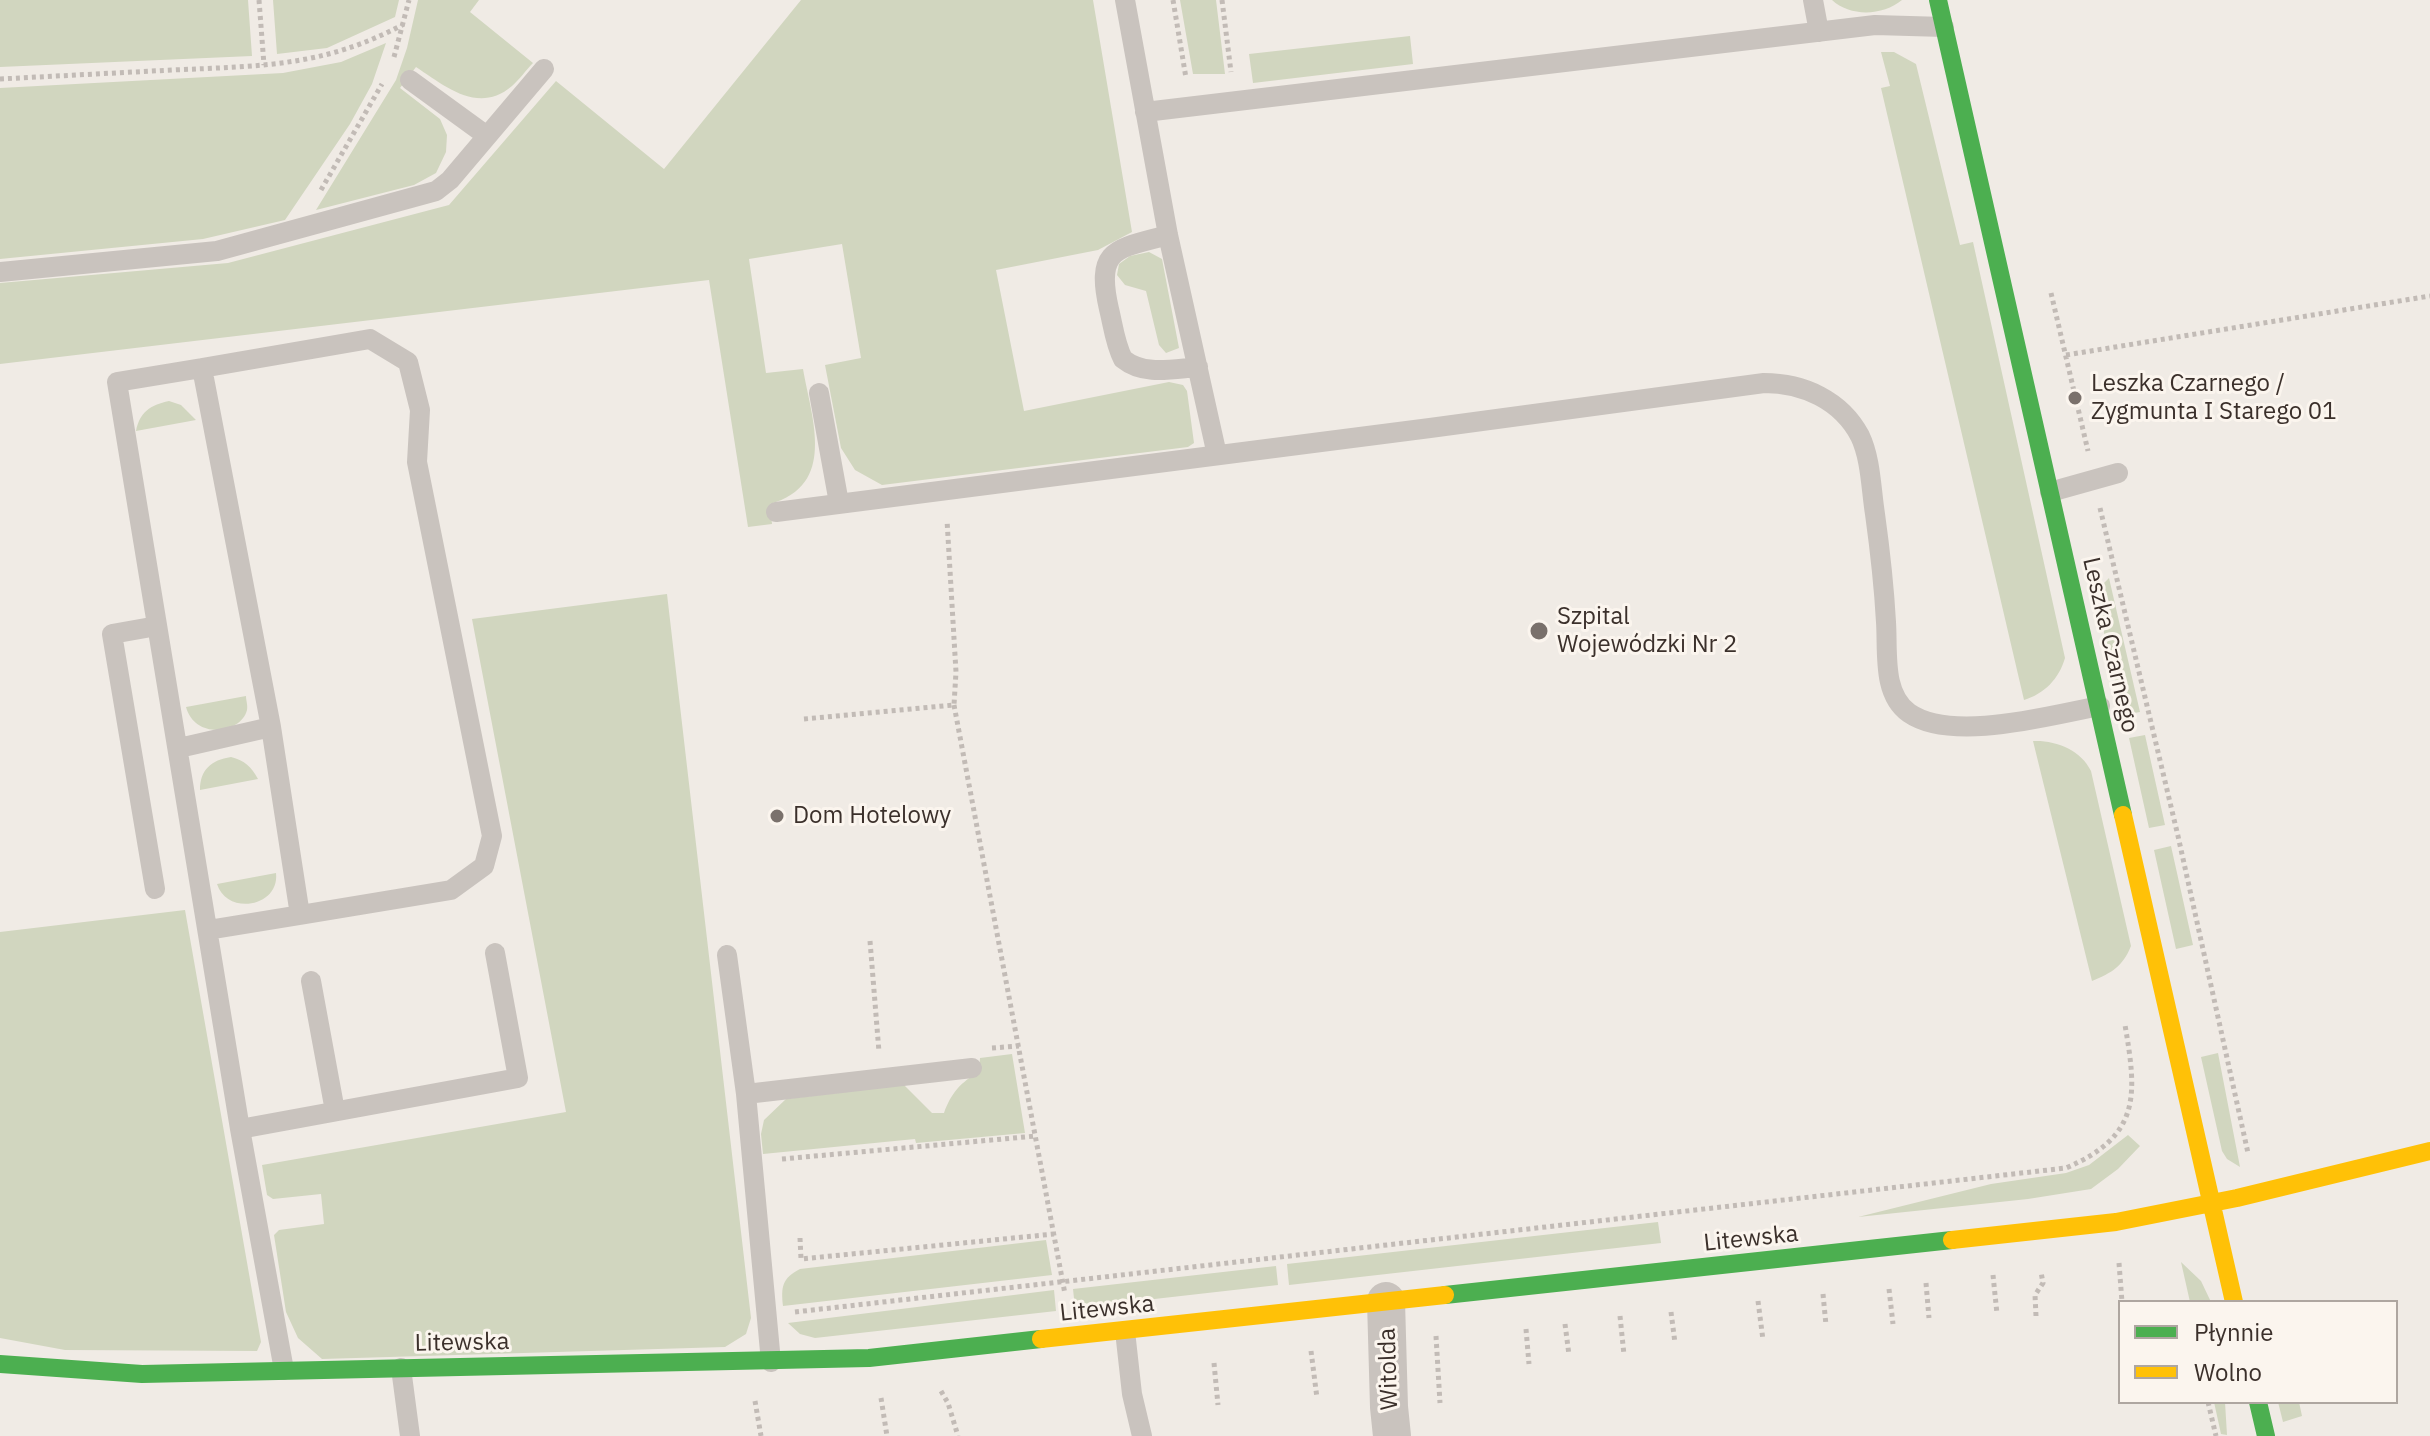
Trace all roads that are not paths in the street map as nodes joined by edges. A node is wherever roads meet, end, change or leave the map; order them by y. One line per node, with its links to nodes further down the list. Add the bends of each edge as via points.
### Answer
1 (1125, 0): 8 (lane)
2 (1813, 0): 5 (lane)
3 (1938, 0): 4 (street, Leszka Czarnego)
4 (1944, 27): 5 (lane, via 1875,25); 17 (street, Leszka Czarnego)
5 (1819, 32): 8 (lane)
6 (544, 69): 9 (lane)
7 (410, 80): 9 (lane)
8 (1145, 112): 10 (lane)
9 (487, 136): 11 (lane, via 436,191 217,251)
10 (1168, 235): 12 (lane); 12 (lane, via 1129,246 1112,257 1104,287 1123,359 1130,365 1150,370)
11 (0, 272)
12 (1198, 367): 15 (lane)
13 (202, 368): 20 (lane, via 117,382); 22 (lane); 25 (lane, via 370,339 408,362 420,410 417,462 492,836 484,866 451,890)
14 (819, 393): 18 (lane)
15 (1217, 455): 18 (lane); 21 (lane, via 1764,383 1802,387 1849,421 1867,456 1884,573 1889,681 1901,706 1943,726 1968,728)
16 (2118, 473): 17 (lane)
17 (2050, 492): 21 (street, Leszka Czarnego)
18 (839, 503): 19 (lane)
19 (776, 512)
20 (157, 626): 23 (lane); 24 (lane, via 112,634)
21 (2100, 706): 35 (street, Leszka Czarnego)
22 (271, 727): 23 (lane); 25 (lane)
23 (179, 748): 26 (lane)
24 (155, 889)
25 (300, 915): 26 (lane)
26 (208, 930): 33 (lane)
27 (495, 953): 32 (lane, via 518,1078)
28 (727, 955): 31 (lane)
29 (311, 981): 32 (lane)
30 (972, 1068): 31 (lane)
31 (746, 1094): 39 (lane)
32 (335, 1111): 33 (lane)
33 (240, 1129): 42 (lane)
34 (2430, 1151): 35 (street, Litewska)
35 (2212, 1202): 36 (street, Leszka Czarnego); 37 (street, Litewska, via 2116,1222)
36 (2234, 1300)
37 (1386, 1301): 38 (street, Litewska); 46 (street, Witolda)
38 (1125, 1331): 39 (street, Litewska, via 869,1358); 45 (lane)
39 (771, 1362): 41 (street, Litewska)
40 (0, 1364): 42 (street, Litewska, via 142,1374)
41 (401, 1368): 42 (street, Litewska); 44 (lane)
42 (284, 1370)
43 (2258, 1404): 47 (street)
44 (410, 1436)
45 (1142, 1436)
46 (1392, 1436)
47 (2266, 1436)

